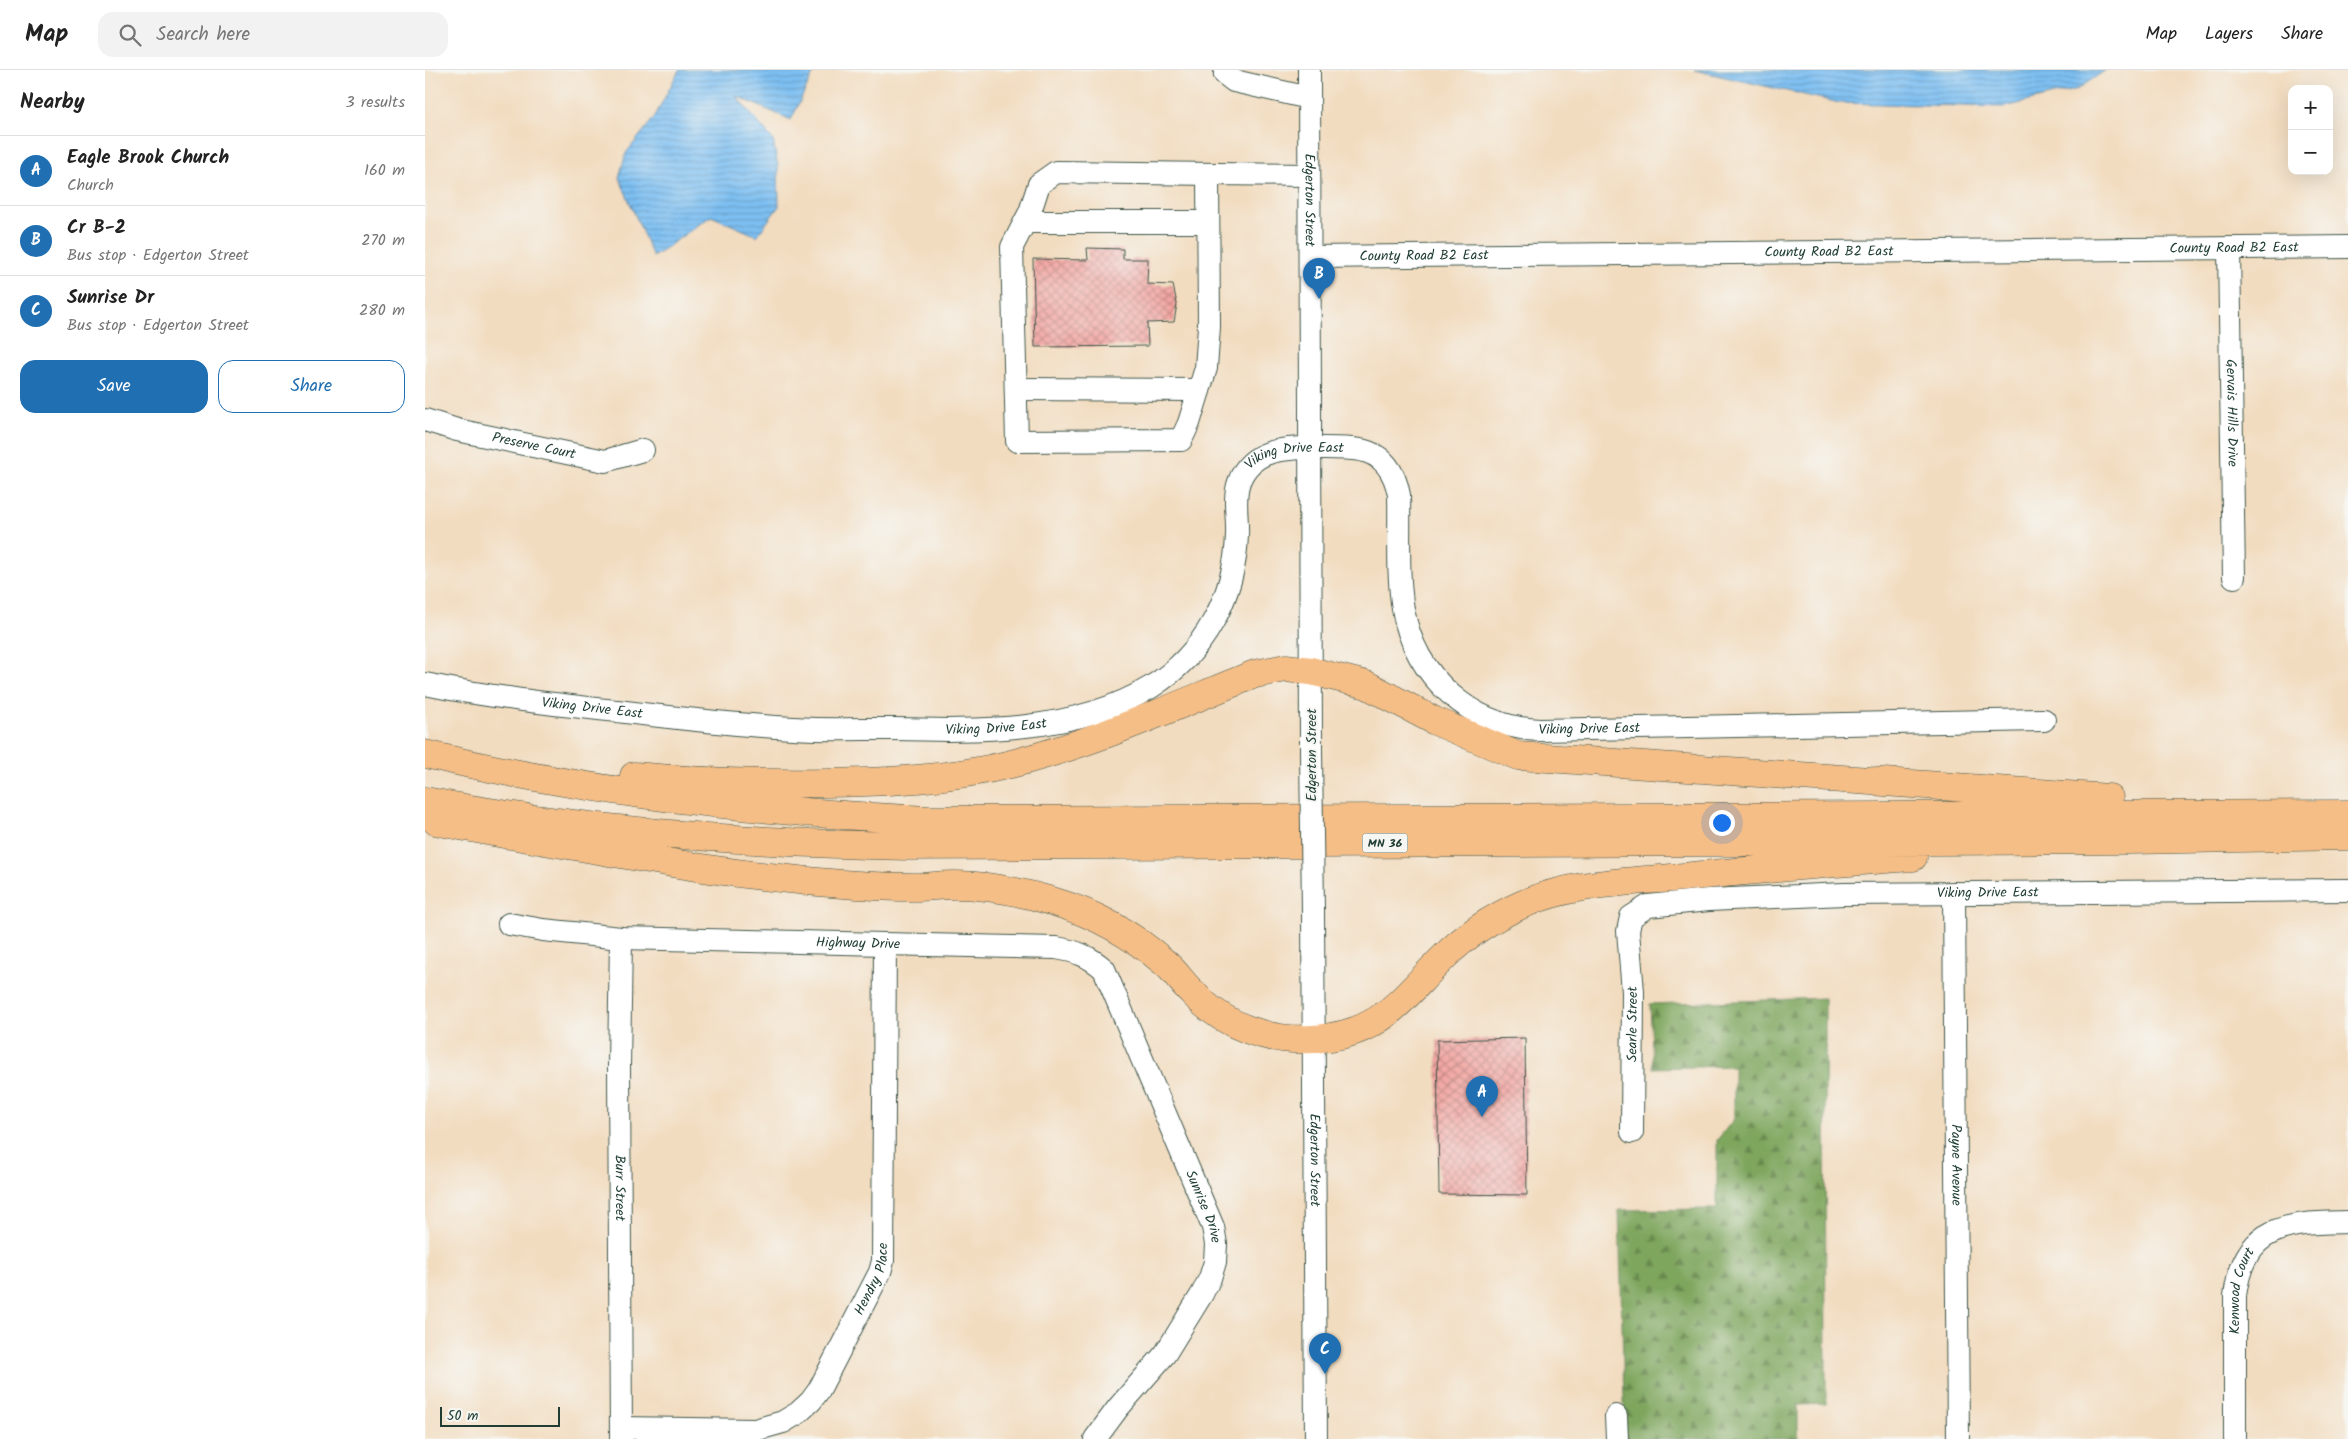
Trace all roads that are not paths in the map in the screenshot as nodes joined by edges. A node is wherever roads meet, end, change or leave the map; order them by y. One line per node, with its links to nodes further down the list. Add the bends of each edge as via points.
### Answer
1 (1225, 70): 3 (street, via 1225,74 1234,81)
2 (1309, 70): 3 (street, Edgerton Street)
3 (1309, 98): 5 (street, Edgerton Street)
4 (1208, 174): 5 (street); 6 (street, via 1056,172 1039,184); 7 (street)
5 (1309, 174): 10 (street, Edgerton Street)
6 (1025, 222): 7 (street); 11 (street, via 1012,246)
7 (1208, 222): 12 (street, via 1209,327)
8 (2348, 247): 9 (street, County Road B2 East)
9 (2229, 248): 10 (street, County Road B2 East); 16 (street, Gervais Hills Drive)
10 (1310, 257): 14 (street, Edgerton Street)
11 (1016, 389): 12 (street); 12 (street, via 1017,441 1181,440)
12 (1199, 390)
13 (425, 420): 15 (street, Preserve Court, via 457,430 605,461)
14 (1311, 448): 17 (street, Edgerton Street); 18 (street, Viking Drive East, via 1272,451 1261,455 1244,471 1236,493 1237,534 1233,568 1222,605 1208,631 1169,674 1149,688 1097,711 1061,720 989,729 792,728 545,703); 19 (street, Viking Drive East, via 1365,450 1380,458 1392,471 1399,495 1403,608 1408,631 1417,653 1440,684 1463,705 1483,717 1505,725 1540,730)
15 (643, 450)
16 (2234, 577)
17 (1311, 671): 21 (highway, via 1286,668 1255,674 1048,754 936,777 877,782 746,783); 23 (highway, via 1367,685 1435,721 1518,756); 34 (street, Edgerton Street, bridge)
18 (425, 684)
19 (2044, 720)
20 (425, 754): 21 (highway, MN 36)
21 (479, 766): 23 (highway, MN 36, via 568,783 729,806 928,820)
22 (425, 801): 26 (highway, MN 36, via 637,832 834,845)
23 (2340, 814)
24 (425, 818): 34 (highway, via 486,832 717,870 879,886 998,888 1032,895 1089,915 1128,936 1161,959 1195,996 1228,1021 1273,1037)
25 (2348, 836): 26 (highway, MN 36)
26 (2131, 840): 34 (highway, via 1748,870 1608,884 1554,893 1521,905 1466,938 1397,1006 1375,1023 1354,1032)
27 (2348, 890): 28 (street, Viking Drive East)
28 (1954, 893): 29 (street, Viking Drive East, via 1709,900 1648,906); 42 (street, Payne Avenue)
29 (1631, 917): 35 (street, Searle Street, via 1628,931 1633,992)
30 (509, 924): 31 (street, Highway Drive)
31 (621, 938): 32 (street, Highway Drive); 38 (street, Burr Street)
32 (885, 945): 33 (street, Highway Drive, via 1056,948 1077,951); 38 (street, Hendry Place, via 883,1261 819,1390 798,1413 766,1428)
33 (1093, 959): 39 (street, Sunrise Drive, via 1111,982 1213,1227 1216,1244 1211,1278 1165,1354)
34 (1314, 1039): 40 (street, Edgerton Street)
35 (1632, 1132)
36 (2348, 1222): 43 (street, Kenwood Court, via 2302,1223 2281,1228 2254,1247 2244,1261 2235,1296)
37 (1616, 1416): 41 (street)
38 (621, 1433)
39 (1095, 1439)
40 (1316, 1439)
41 (1617, 1439)
42 (1958, 1439)
43 (2235, 1439)

